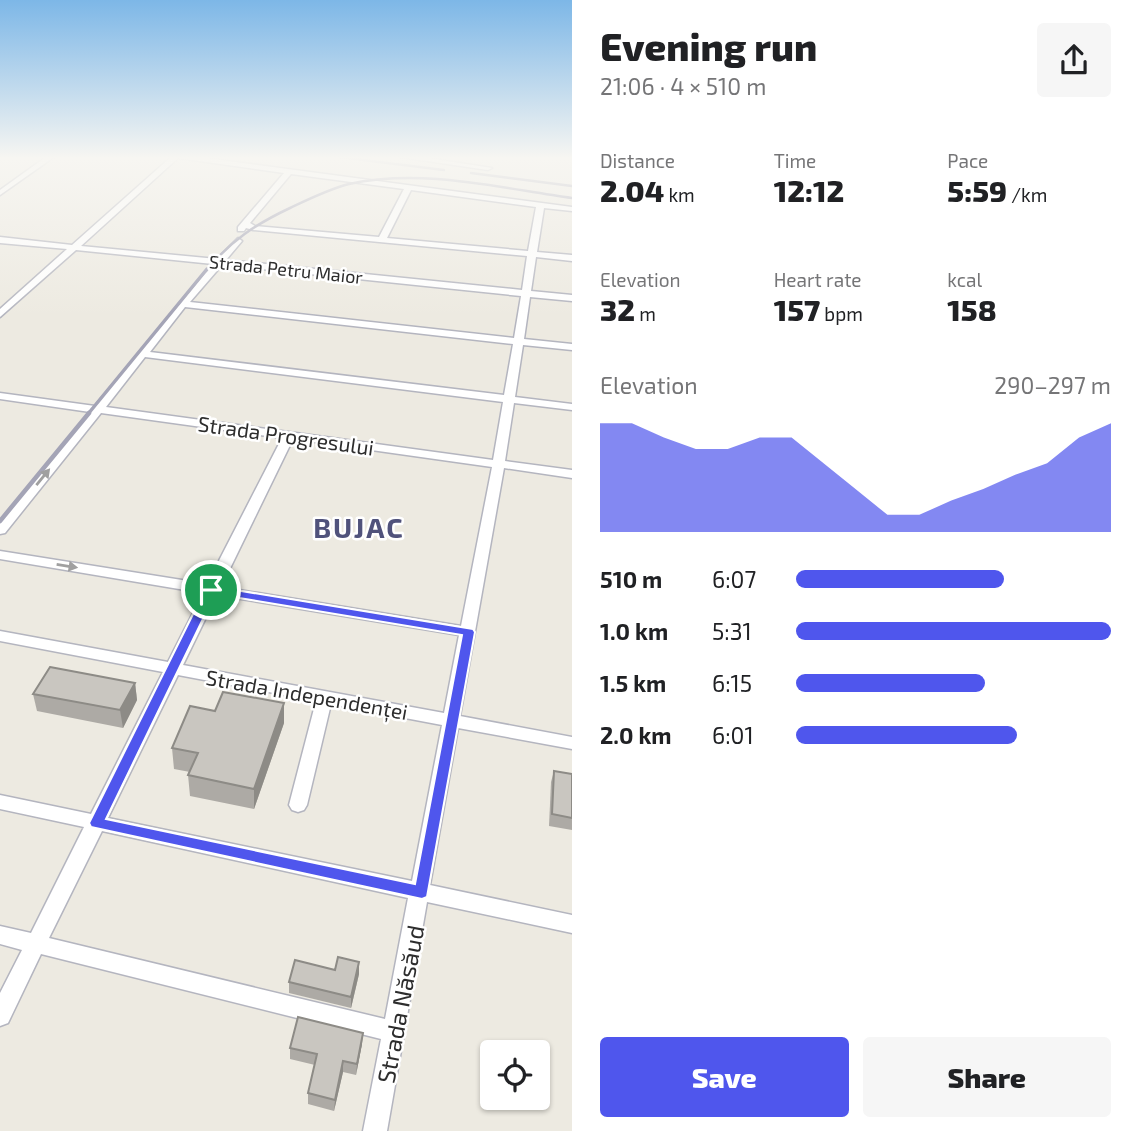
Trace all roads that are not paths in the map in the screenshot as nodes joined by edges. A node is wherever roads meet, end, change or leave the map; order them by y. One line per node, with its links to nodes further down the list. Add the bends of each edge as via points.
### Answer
1 (116, 210): 10 (street)
2 (259, 210): 5 (street)
3 (396, 210): 9 (street)
4 (539, 210): 11 (street, Strada Năsăud)
5 (247, 225): 7 (street); 9 (street)
6 (0, 240): 10 (street, Strada Petru Maior)
7 (226, 241)
8 (238, 241): 13 (street)
9 (380, 241): 11 (street)
10 (74, 248): 13 (street, Strada Petru Maior); 17 (street)
11 (530, 254): 12 (street); 14 (street, Strada Năsăud)
12 (572, 258)
13 (217, 262): 14 (street, Strada Petru Maior); 16 (street)
14 (524, 293): 15 (street, Strada Petru Maior); 18 (street, Strada Năsăud)
15 (572, 298)
16 (183, 304): 18 (street); 20 (street)
17 (0, 314)
18 (518, 341): 19 (street); 22 (street, Strada Năsăud)
19 (572, 348)
20 (143, 354): 22 (street); 24 (street)
21 (0, 396): 24 (street, Strada Progresului)
22 (509, 399): 23 (street); 26 (street, Strada Năsăud)
23 (572, 407)
24 (99, 409): 25 (street, Strada Progresului); 28 (street, one-way to 24)
25 (289, 435): 26 (street, Strada Progresului); 30 (street)
26 (499, 464): 27 (street, Strada Progresului); 31 (street, Strada Năsăud)
27 (572, 474)
28 (0, 530)
29 (0, 555): 30 (street, one-way to 30)
30 (211, 590): 31 (street); 33 (street)
31 (469, 632): 35 (street, Strada Năsăud)
32 (0, 636): 33 (street, Strada Independenței)
33 (171, 669): 34 (street, Strada Independenței); 39 (street)
34 (325, 697): 35 (street, Strada Independenței); 38 (street)
35 (453, 721): 36 (street, Strada Independenței); 40 (street, Strada Năsăud)
36 (572, 743)
37 (0, 802): 39 (street)
38 (298, 805)
39 (96, 823): 40 (street); 43 (street)
40 (422, 892): 41 (street); 45 (street, Strada Năsăud)
41 (572, 924)
42 (0, 935): 43 (street)
43 (36, 944): 44 (street); 45 (street)
44 (0, 1016)
45 (394, 1032): 46 (street, Strada Năsăud)
46 (375, 1131)

